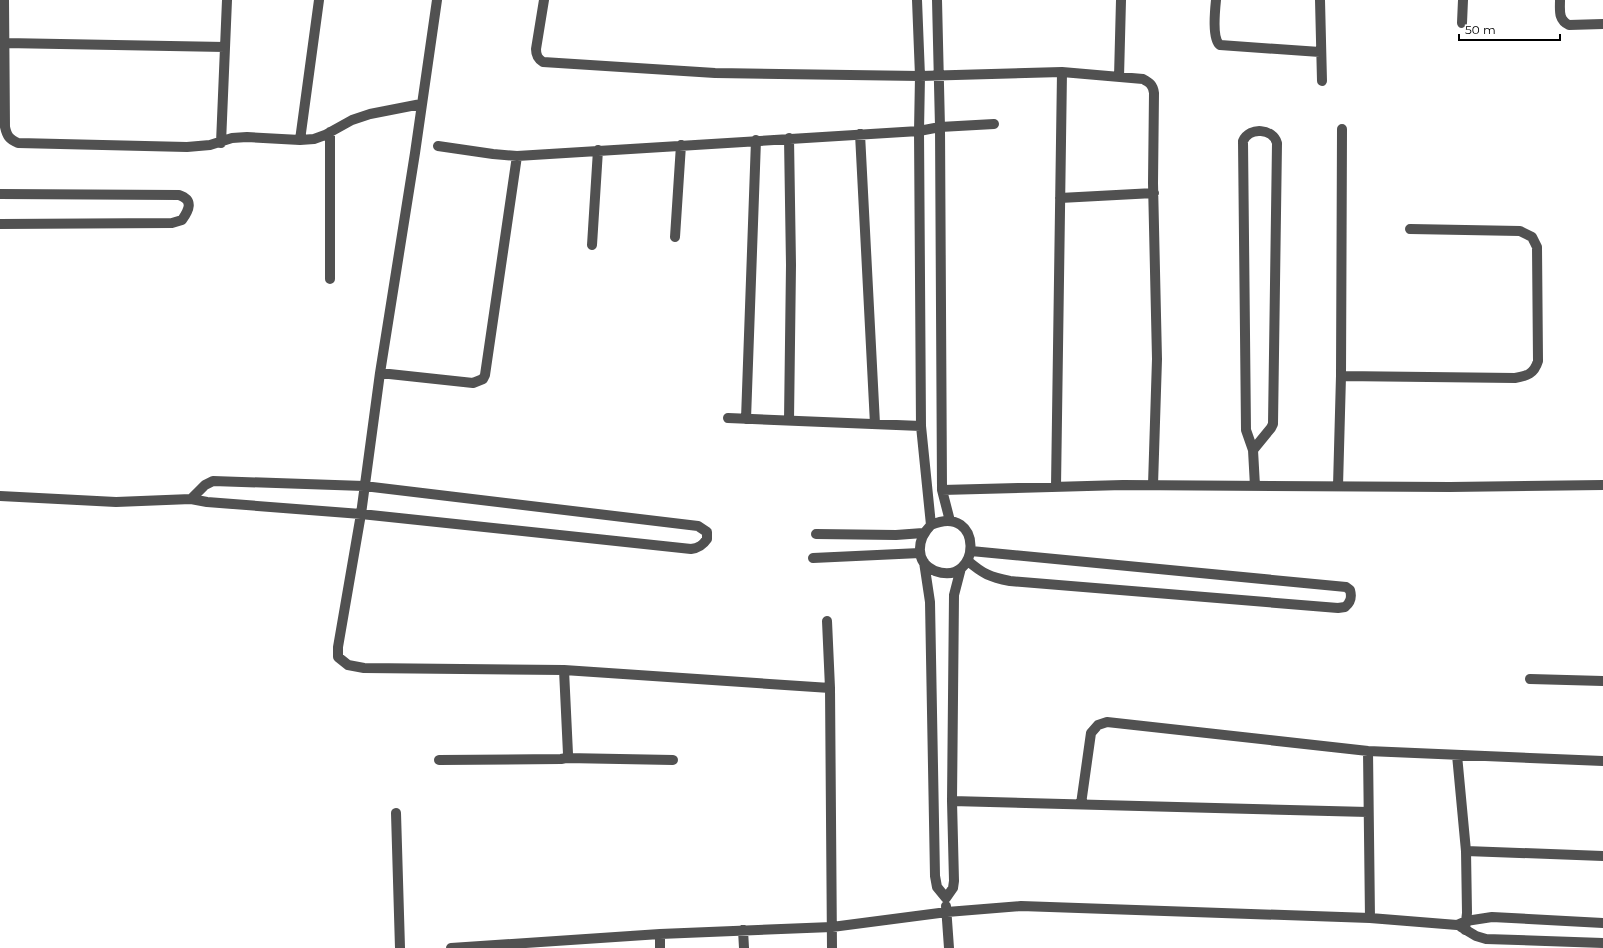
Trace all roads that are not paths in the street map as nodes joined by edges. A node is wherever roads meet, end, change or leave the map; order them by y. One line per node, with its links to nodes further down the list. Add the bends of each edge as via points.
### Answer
1 (4, 0): 15 (street)
2 (227, 0): 16 (street)
3 (319, 0): 31 (street)
4 (437, 0): 23 (street)
5 (544, 0): 20 (street, via 536,50 538,59 543,62 714,73)
6 (916, 0): 20 (street)
7 (937, 0): 19 (street)
8 (1121, 0): 21 (street)
9 (1216, 0): 17 (street, via 1215,30 1216,41 1220,45)
10 (1320, 0): 17 (street)
11 (1463, 0): 13 (street)
12 (1560, 0): 14 (street, via 1560,16 1565,24)
13 (1462, 23)
14 (1603, 24)
15 (5, 43): 16 (street); 33 (street, via 5,127 6,135 11,140 36,144 187,147)
16 (225, 47): 33 (street)
17 (1320, 52): 22 (street)
18 (1062, 72): 19 (street); 21 (street); 40 (street)
19 (939, 75): 20 (street); 25 (street)
20 (920, 76): 27 (street)
21 (1119, 77): 38 (street, via 1143,79 1153,87)
22 (1322, 81)
23 (421, 104): 28 (street, via 370,114); 46 (street)
24 (994, 124): 25 (street)
25 (940, 127): 27 (street); 60 (street)
26 (1342, 129): 47 (street)
27 (919, 131): 29 (street); 52 (street)
28 (330, 132): 31 (street, via 314,139); 45 (street)
29 (860, 134): 30 (street); 51 (street)
30 (789, 138): 32 (street); 50 (street)
31 (300, 140): 33 (street, via 247,137 232,138)
32 (756, 140): 34 (street); 49 (street)
33 (221, 143)
34 (681, 145): 36 (street); 43 (street)
35 (438, 146): 37 (street)
36 (598, 150): 37 (street); 44 (street)
37 (517, 156): 46 (street, via 483,379 473,383)
38 (1154, 193): 40 (street); 54 (street, via 1157,359)
39 (0, 194): 41 (street, via 179,195 189,202 182,220 172,223)
40 (1060, 198): 59 (street)
41 (0, 224)
42 (1410, 229): 47 (street, via 1520,231 1532,237 1537,247 1536,368 1532,374 1515,378)
43 (675, 237)
44 (592, 245)
45 (330, 279)
46 (380, 373): 56 (street)
47 (1341, 376): 58 (street)
48 (728, 418): 49 (street)
49 (746, 419): 50 (street)
50 (789, 420): 51 (street)
51 (875, 424): 52 (street)
52 (921, 426): 65 (street)
53 (1253, 450): 53 (street, via 1246,430 1245,412 1243,141 1255,131 1261,131 1272,134 1277,143 1273,424); 57 (street)
54 (1153, 485): 57 (street); 59 (street)
55 (1603, 485): 58 (street)
56 (364, 486): 62 (street, via 213,481); 63 (street); 63 (street, via 698,526 707,532 707,539 703,545 691,549)
57 (1255, 486): 58 (street)
58 (1338, 486)
59 (1056, 487): 60 (street)
60 (942, 490): 64 (street)
61 (0, 496): 62 (street, via 116,502)
62 (191, 499): 63 (street)
63 (361, 514): 71 (street, via 338,647 338,657 348,665 364,668)
64 (950, 521): 65 (street, via 940,521); 69 (street, via 960,525 971,541)
65 (927, 529): 66 (street, via 896,534); 67 (street, via 920,542)
66 (816, 534)
67 (922, 557): 68 (street); 69 (street, via 931,569 941,573 951,573); 87 (street, via 930,602 935,876 938,888)
68 (814, 558)
69 (967, 560): 69 (street, via 1346,587 1351,594 1350,603 1338,608 1018,581 995,578 980,572); 81 (street, via 954,595)
70 (826, 621): 74 (street)
71 (564, 670): 74 (street); 77 (street, via 568,754)
72 (1530, 679): 73 (street)
73 (1603, 682)
74 (830, 688): 92 (street)
75 (1368, 751): 76 (street); 82 (street, via 1107,722 1098,725 1091,733); 83 (street)
76 (1457, 755): 80 (street); 85 (street)
77 (566, 758): 78 (street); 79 (street)
78 (439, 760)
79 (673, 760)
80 (1603, 761)
81 (952, 801): 82 (street); 87 (street, via 954,881 953,888)
82 (1081, 804): 83 (street)
83 (1368, 812): 89 (street)
84 (396, 813): 96 (street)
85 (1466, 851): 86 (street); 91 (street)
86 (1603, 856)
87 (946, 898): 88 (street)
88 (947, 912): 89 (street, via 1021,906); 92 (street); 101 (street)
89 (1370, 918): 91 (street)
90 (1603, 923): 91 (street, via 1492,917)
91 (1463, 925): 95 (street, via 1476,936 1486,939)
92 (832, 927): 93 (street); 100 (street)
93 (743, 930): 94 (street); 99 (street)
94 (660, 934): 97 (street); 98 (street)
95 (1603, 943)
96 (400, 948)
97 (451, 948)
98 (660, 948)
99 (744, 948)
100 (832, 948)
101 (949, 948)

